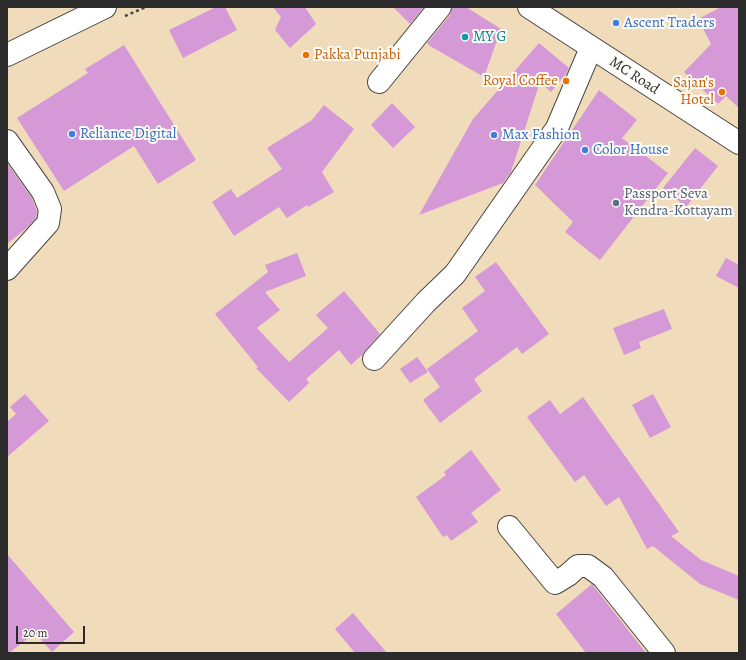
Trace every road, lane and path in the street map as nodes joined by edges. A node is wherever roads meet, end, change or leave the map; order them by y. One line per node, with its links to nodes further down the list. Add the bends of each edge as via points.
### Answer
1 (105, 7): 5 (street)
2 (440, 7): 6 (street)
3 (529, 7): 4 (street, MC Road)
4 (591, 48): 8 (street, MC Road); 10 (street, via 557,128 455,274)
5 (7, 55)
6 (379, 82)
7 (7, 141): 9 (street, via 43,192 50,210 48,223)
8 (739, 143)
9 (7, 269)
10 (374, 359)
11 (509, 527): 12 (street, via 555,583 578,566 588,566 603,577)
12 (664, 653)

